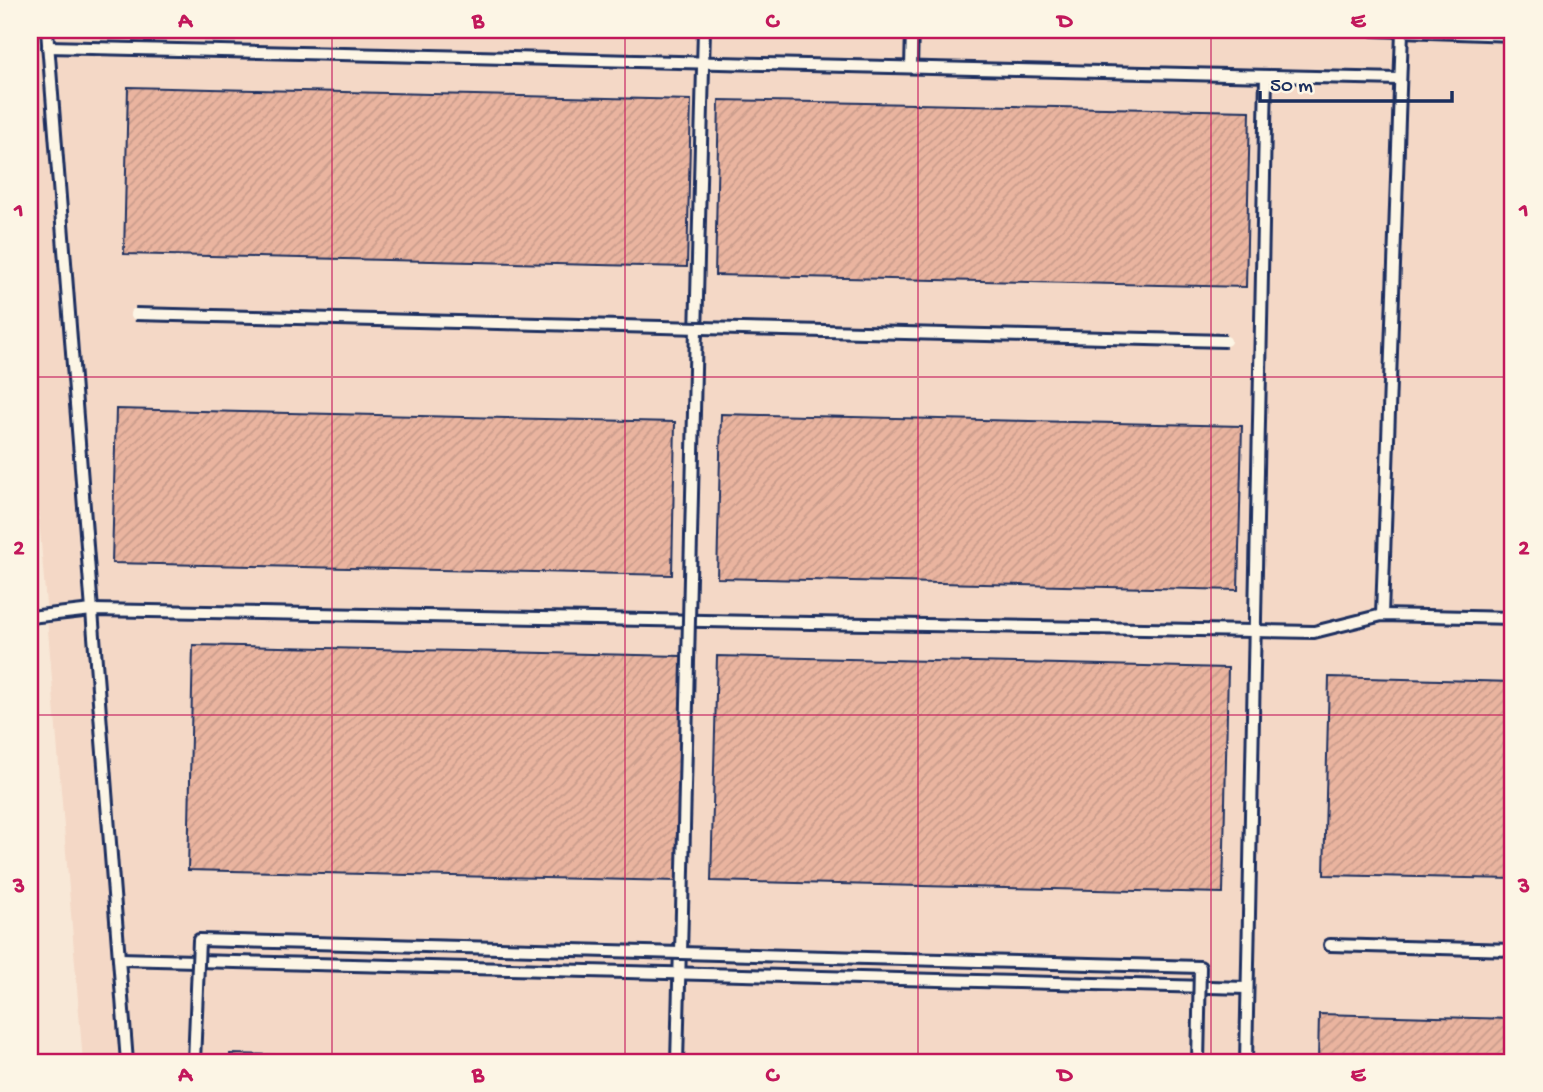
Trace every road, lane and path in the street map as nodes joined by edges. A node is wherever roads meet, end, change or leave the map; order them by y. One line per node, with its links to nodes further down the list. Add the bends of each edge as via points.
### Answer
1 (47, 30): 7 (lane)
2 (704, 30): 8 (lane)
3 (912, 30): 9 (lane)
4 (1373, 30): 5 (lane)
5 (1402, 31): 6 (lane); 11 (lane)
6 (1513, 35)
7 (48, 47): 8 (lane); 15 (lane)
8 (703, 62): 9 (lane); 13 (lane)
9 (911, 67): 10 (lane)
10 (1266, 76): 11 (lane); 20 (lane)
11 (1400, 79): 16 (lane)
12 (135, 314): 13 (lane, bridge)
13 (696, 328): 14 (lane, bridge); 19 (lane); 23 (lane, bridge)
14 (1226, 341)
15 (92, 610): 17 (lane); 19 (lane); 24 (lane)
16 (1382, 615): 18 (lane); 20 (lane, via 1314,632)
17 (30, 617)
18 (1513, 618)
19 (688, 621): 20 (lane); 25 (lane)
20 (1255, 631): 26 (lane)
21 (1330, 945): 22 (lane)
22 (1513, 950)
23 (681, 953): 28 (lane, bridge, via 199,940); 30 (lane, bridge, via 1200,967)
24 (119, 959): 25 (lane); 27 (lane)
25 (679, 973): 26 (lane); 29 (lane)
26 (1247, 988): 31 (lane)
27 (127, 1062)
28 (194, 1062)
29 (677, 1062)
30 (1198, 1062)
31 (1246, 1062)

